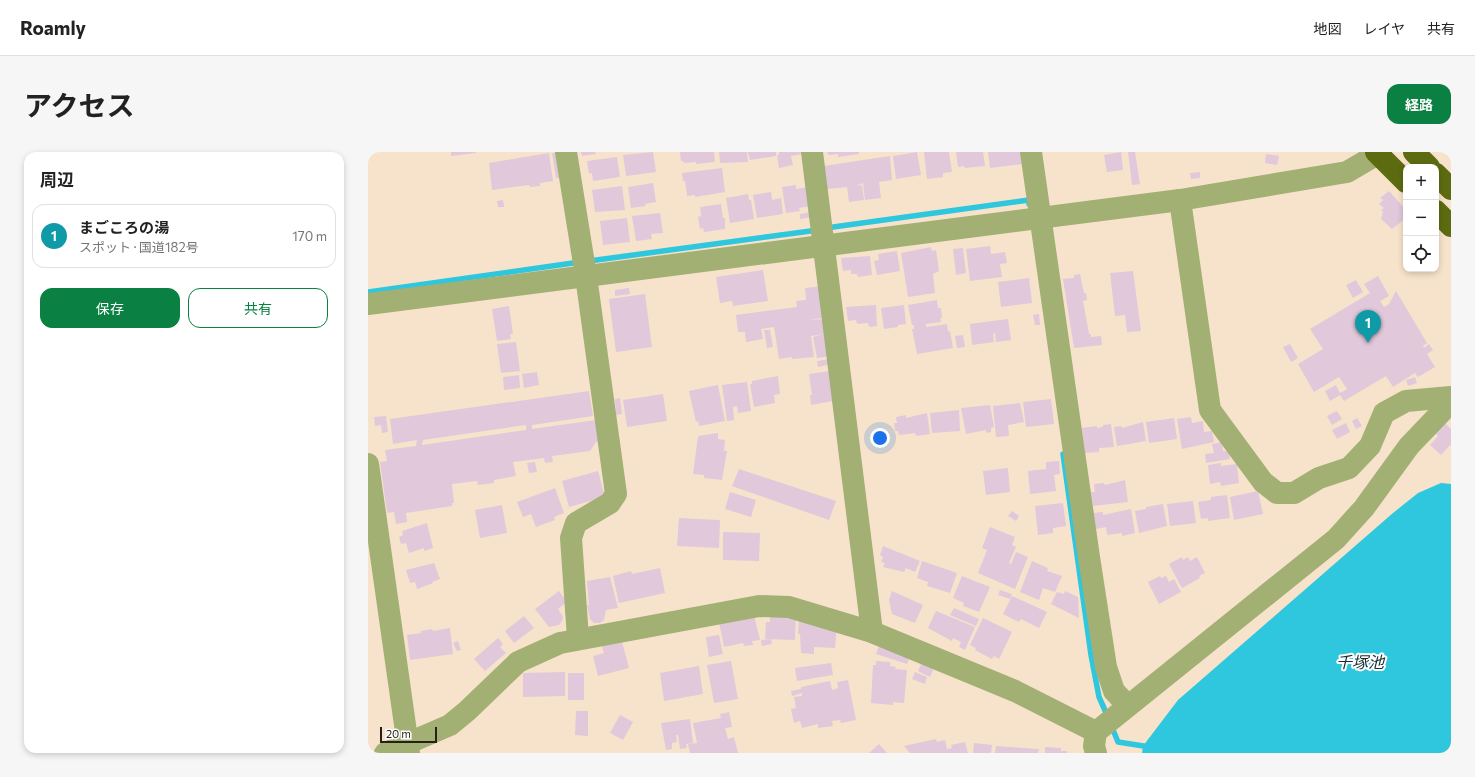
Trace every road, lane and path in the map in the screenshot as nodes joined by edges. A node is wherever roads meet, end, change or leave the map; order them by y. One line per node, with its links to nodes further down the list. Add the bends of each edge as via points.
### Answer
1 (566, 152): 15 (street)
2 (812, 152): 14 (street)
3 (1031, 152): 12 (street)
4 (1414, 152): 6 (highway)
5 (1379, 153): 8 (highway); 10 (street, via 1347,172)
6 (1426, 164)
7 (1439, 177): 9 (highway)
8 (1403, 179)
9 (1451, 189)
10 (1180, 200): 12 (street); 17 (street, via 1210,410 1263,482 1277,493 1294,493 1319,478 1349,468 1370,446 1384,414 1406,400)
11 (1439, 214): 13 (highway)
12 (1040, 218): 14 (street); 22 (street, via 1106,667 1114,691)
13 (1451, 226)
14 (823, 233): 15 (street); 20 (street)
15 (584, 266): 16 (street); 21 (street, via 616,494 610,503 576,523 571,538)
16 (368, 304)
17 (1451, 397)
18 (1451, 402): 22 (street, via 1409,446 1364,508 1336,540)
19 (368, 464): 23 (street)
20 (872, 632): 21 (street, via 789,607 759,606 627,632); 22 (street, via 1016,691)
21 (578, 638): 23 (street, via 560,643 518,662 450,725)
22 (1111, 720): 25 (street, via 1094,746)
23 (409, 748): 24 (street)
24 (385, 753)
25 (1096, 753)

